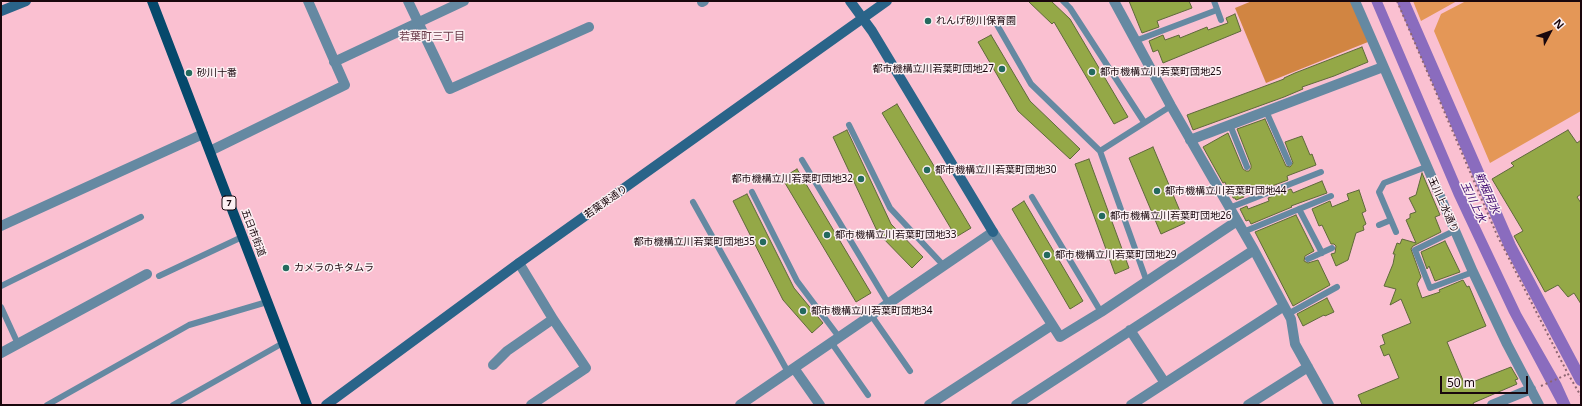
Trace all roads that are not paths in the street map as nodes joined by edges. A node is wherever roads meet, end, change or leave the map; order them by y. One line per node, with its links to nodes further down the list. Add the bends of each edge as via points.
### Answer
1 (26, 1): 13 (street)
2 (152, 1): 27 (main road, 五日市街道 / 7)
3 (408, 1): 16 (street)
4 (464, 1): 16 (street)
5 (850, 1): 14 (street)
6 (887, 1): 14 (street, 若葉東通り)
7 (1064, 1): 24 (lane)
8 (1114, 1): 19 (street)
9 (1214, 1): 12 (lane)
10 (1355, 1): 21 (street, 玉川上水通り)
11 (308, 2): 20 (street)
12 (1217, 10): 15 (lane); 19 (lane)
13 (1, 11)
14 (862, 19): 48 (street, via 872,31); 56 (street, 若葉東通り)
15 (1221, 20)
16 (418, 23): 18 (street, via 450,89); 20 (street)
17 (996, 23): 29 (lane, via 1031,84)
18 (589, 27)
19 (1135, 41): 22 (street)
20 (334, 62): 30 (street, via 345,85)
21 (1383, 67): 23 (street); 34 (street, 玉川上水通り)
22 (1171, 106): 24 (lane); 28 (street)
23 (1266, 111): 26 (street); 32 (lane)
24 (1144, 122): 29 (lane)
25 (849, 125): 57 (lane, via 890,208)
26 (1230, 125): 28 (street); 33 (lane)
27 (203, 134): 30 (main road, 五日市街道 / 7); 46 (street)
28 (1190, 140): 40 (street)
29 (1100, 150): 61 (lane)
30 (210, 151): 51 (main road, 五日市街道 / 7)
31 (802, 160): 65 (lane)
32 (1289, 163)
33 (1247, 167)
34 (1426, 167): 43 (lane, via 1384,184 1379,192); 47 (street, 玉川上水通り)
35 (1321, 172): 40 (lane)
36 (752, 192): 73 (lane, via 798,281)
37 (1331, 196): 41 (lane)
38 (1032, 198): 68 (lane)
39 (693, 202): 79 (lane)
40 (1229, 208): 44 (street)
41 (1299, 209): 49 (lane); 54 (lane)
42 (141, 217): 62 (lane)
43 (1391, 220): 45 (lane); 50 (lane)
44 (1237, 221): 49 (street); 61 (street)
45 (1379, 225)
46 (1, 226)
47 (1454, 231): 58 (street, 玉川上水通り); 58 (lane, via 1415,250 1430,288)
48 (993, 232): 57 (street); 71 (street)
49 (1243, 232): 53 (street)
50 (1396, 232)
51 (242, 237): 60 (lane); 64 (main road, 五日市街道 / 7)
52 (1332, 248): 54 (lane)
53 (1254, 250): 67 (street); 72 (street)
54 (1322, 253): 55 (lane)
55 (1308, 259)
56 (519, 263): 70 (street); 87 (street, 若葉東通り)
57 (944, 266): 65 (street)
58 (1473, 272): 82 (street, 玉川上水通り)
59 (147, 274): 75 (street)
60 (159, 276)
61 (1147, 282): 68 (street)
62 (1, 286)
63 (1337, 288): 67 (lane)
64 (267, 302): 74 (main road, 五日市街道 / 7); 84 (lane, via 189,325)
65 (888, 303): 69 (street)
66 (1, 307): 75 (lane)
67 (1286, 310): 78 (street, via 1291,318 1295,344); 81 (street)
68 (1101, 312): 71 (street, via 1060,337)
69 (871, 314): 73 (street); 80 (lane)
70 (553, 319): 77 (street); 88 (street, via 586,368)
71 (1052, 325): 91 (street)
72 (1130, 330): 81 (street); 92 (street)
73 (835, 339): 79 (street); 83 (lane)
74 (283, 343): 85 (lane); 86 (main road, 五日市街道 / 7)
75 (18, 344): 76 (street)
76 (1, 353)
77 (493, 364)
78 (1308, 367): 94 (street); 95 (street)
79 (791, 370): 89 (street); 90 (street)
80 (910, 371)
81 (1165, 383): 93 (street)
82 (1531, 389): 96 (street); 97 (street, 玉川上水通り)
83 (868, 395)
84 (47, 405)
85 (173, 405)
86 (308, 405)
87 (326, 405)
88 (531, 405)
89 (740, 405)
90 (820, 405)
91 (929, 405)
92 (1016, 405)
93 (1131, 405)
94 (1248, 405)
95 (1329, 405)
96 (1492, 405)
97 (1539, 405)

